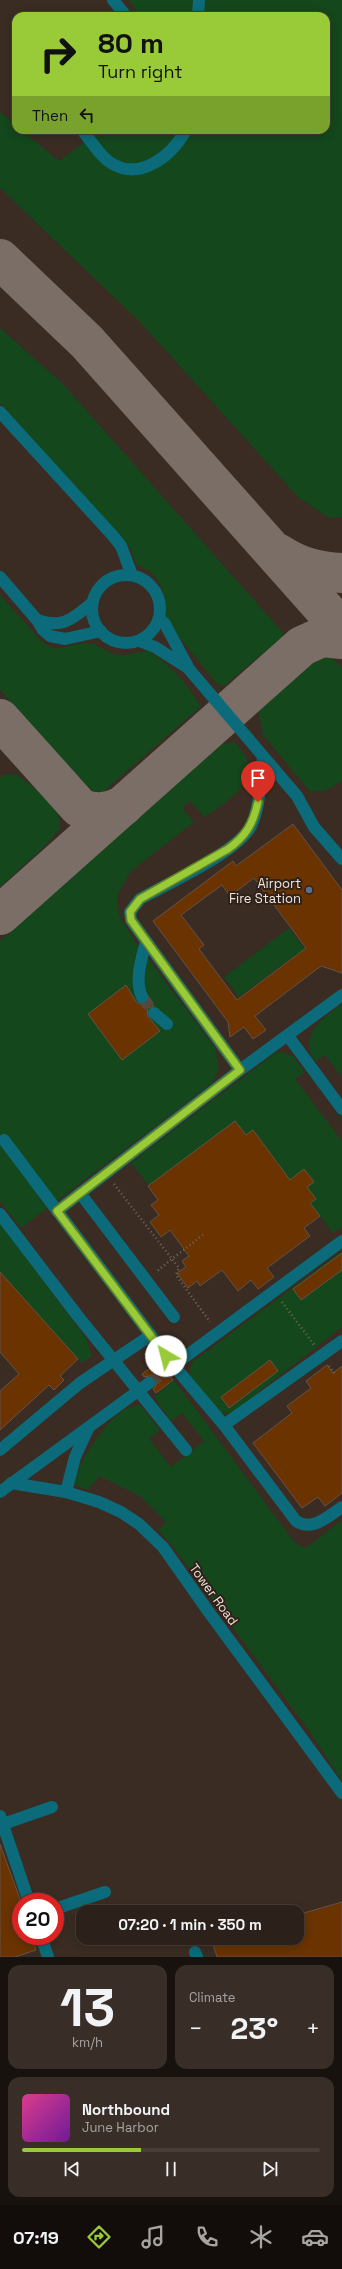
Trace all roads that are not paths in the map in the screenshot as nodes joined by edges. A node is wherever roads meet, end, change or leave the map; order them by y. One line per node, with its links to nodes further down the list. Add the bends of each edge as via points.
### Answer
1 (114, 0): 3 (street)
2 (199, 0): 4 (street)
3 (123, 12)
4 (198, 12)
5 (85, 134): 6 (street, via 106,160 126,169 136,170 165,157)
6 (183, 134)
7 (0, 412): 8 (street, via 117,542)
8 (132, 575): 10 (street, via 114,576 106,580 94,595); 11 (street, via 146,580 156,590 160,604)
9 (0, 577): 12 (street)
10 (92, 603): 12 (street, via 79,614 60,624); 13 (street, via 92,615)
11 (159, 618): 14 (street, via 152,632); 15 (street, via 165,624)
12 (37, 620): 13 (street, via 43,630 56,639)
13 (101, 631): 14 (street, via 111,640 120,643)
14 (139, 641): 15 (street, via 155,647)
15 (188, 668): 16 (street)
16 (263, 757): 17 (street, via 297,796 314,827); 18 (street, via 255,817 246,834 228,849 140,899 134,905 130,912 131,920)
17 (342, 859)
18 (146, 941): 20 (street, via 140,973 139,987); 24 (street)
19 (342, 995): 23 (street)
20 (142, 997)
21 (154, 1013): 22 (street)
22 (167, 1024)
23 (288, 1036): 24 (street); 25 (street)
24 (240, 1070): 27 (street)
25 (342, 1109)
26 (4, 1140): 28 (street)
27 (80, 1192): 28 (street); 31 (street)
28 (57, 1211): 32 (street)
29 (0, 1214): 34 (street)
30 (342, 1241): 35 (street)
31 (174, 1316)
32 (151, 1335): 34 (street); 35 (street)
33 (342, 1342): 38 (street)
34 (114, 1359): 37 (street); 40 (street, via 80,1383)
35 (170, 1368): 38 (street)
36 (149, 1383): 37 (street)
37 (138, 1390): 39 (street); 41 (street)
38 (224, 1425): 45 (street, via 296,1521 302,1525 321,1522)
39 (89, 1427): 42 (street); 44 (street, via 75,1457)
40 (0, 1450)
41 (186, 1450)
42 (11, 1483): 43 (street); 44 (street, Tower Road)
43 (0, 1492)
44 (66, 1492): 46 (street, Tower Road, via 121,1512 139,1524 164,1547)
45 (342, 1507)
46 (342, 1793)
47 (52, 1807): 48 (street)
48 (1, 1822): 50 (street)
49 (106, 1892): 51 (street)
50 (26, 1893)
51 (64, 1906)
52 (44, 1945): 53 (street)
53 (48, 1957)

